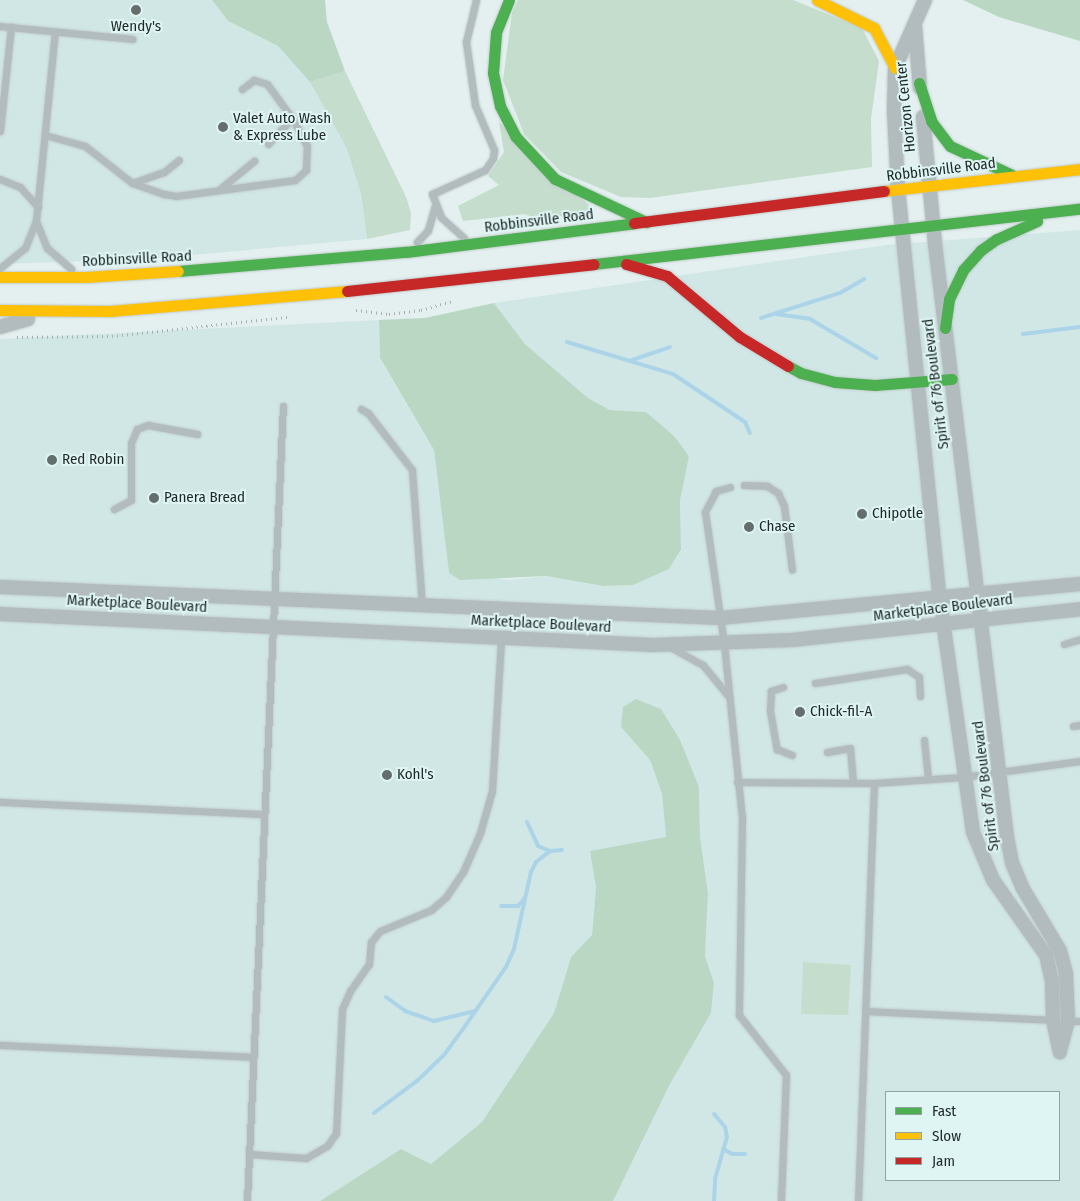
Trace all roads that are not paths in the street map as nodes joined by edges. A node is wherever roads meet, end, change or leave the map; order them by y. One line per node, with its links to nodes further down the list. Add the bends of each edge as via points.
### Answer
1 (476, 0): 26 (lane, via 466,42 476,105 494,150 494,158 485,170 432,194)
2 (509, 0): 31 (highway, via 496,33 493,73 500,106 515,136 555,179)
3 (817, 0): 10 (highway, via 874,28)
4 (926, 0): 6 (street, Horizon Center)
5 (0, 26): 7 (lane)
6 (915, 26): 10 (street, Horizon Center); 11 (street, Horizon Center)
7 (11, 27): 8 (lane); 14 (lane)
8 (55, 32): 9 (lane); 15 (lane)
9 (132, 39)
10 (896, 68): 24 (street, Horizon Center, via 894,111)
11 (919, 83): 20 (highway, via 931,121 950,146); 23 (street, Horizon Center)
12 (242, 89): 13 (lane, via 254,80 267,84)
13 (292, 118): 16 (lane); 25 (lane, via 307,146 308,161 301,176 288,183)
14 (0, 130)
15 (45, 135): 22 (lane, via 85,146); 27 (lane)
16 (268, 144)
17 (179, 160): 22 (lane, via 164,172)
18 (254, 160): 25 (lane)
19 (1080, 169): 20 (highway, Robbinsville Road)
20 (1015, 176): 23 (highway, Robbinsville Road)
21 (0, 179): 27 (lane, via 20,187)
22 (132, 183): 25 (lane, via 151,192 176,196)
23 (930, 185): 24 (highway, Robbinsville Road); 32 (street, Spirit of 76 Boulevard)
24 (898, 189): 31 (highway, Robbinsville Road); 33 (street, Spirit of 76 Boulevard)
25 (219, 190)
26 (435, 205): 34 (lane, via 448,225); 35 (lane, via 428,230)
27 (38, 207): 30 (lane)
28 (1080, 209): 29 (highway)
29 (1061, 211): 32 (highway); 43 (highway, via 1009,233 981,250 964,270 949,299)
30 (36, 221): 37 (lane, via 25,248); 39 (lane, via 41,239 54,257)
31 (646, 222): 34 (highway, Robbinsville Road)
32 (933, 224): 33 (highway); 43 (street, Spirit of 76 Boulevard)
33 (903, 228): 36 (highway); 45 (street, Spirit of 76 Boulevard)
34 (472, 244): 35 (highway, Robbinsville Road)
35 (406, 252): 39 (highway, Robbinsville Road)
36 (611, 261): 41 (highway, via 399,286 110,311); 45 (highway, via 667,276 740,338 801,373 855,384)
37 (0, 268)
38 (0, 277): 39 (highway, Robbinsville Road)
39 (86, 277)
40 (0, 310): 41 (highway)
41 (58, 310): 42 (street)
42 (0, 328)
43 (946, 328): 44 (street, Spirit of 76 Boulevard)
44 (952, 379): 45 (highway); 55 (street, Spirit of 76 Boulevard)
45 (918, 382): 57 (street, Spirit of 76 Boulevard)
46 (283, 406): 56 (lane)
47 (361, 409): 58 (lane, via 368,413 412,470)
48 (197, 434): 51 (lane, via 148,425 137,429 131,443 131,500)
49 (744, 485): 52 (lane, via 768,486 778,494 784,506)
50 (730, 487): 61 (lane, via 716,491 705,512)
51 (114, 509)
52 (792, 570)
53 (1080, 584): 55 (street, Marketplace Boulevard)
54 (0, 587): 56 (street, Marketplace Boulevard)
55 (978, 595): 57 (street, Marketplace Boulevard); 62 (street, Spirit of 76 Boulevard)
56 (276, 600): 58 (street, Marketplace Boulevard); 64 (lane)
57 (940, 600): 61 (street, Marketplace Boulevard); 63 (street, Spirit of 76 Boulevard)
58 (422, 608): 61 (street, Marketplace Boulevard)
59 (1080, 609): 62 (street, Marketplace Boulevard)
60 (0, 614): 64 (street, Marketplace Boulevard)
61 (720, 618): 67 (lane)
62 (982, 619): 63 (street, Marketplace Boulevard); 78 (street, Spirit of 76 Boulevard)
63 (944, 624): 67 (street, Marketplace Boulevard); 79 (street, Spirit of 76 Boulevard)
64 (274, 626): 65 (street, Marketplace Boulevard); 85 (lane)
65 (501, 638): 69 (street, Marketplace Boulevard); 91 (lane, via 492,791 480,833 463,872 446,897 431,910 380,931 371,942 369,964 342,1009 336,1133 317,1154 306,1158)
66 (1080, 639): 68 (lane)
67 (724, 644): 69 (street, Marketplace Boulevard); 73 (lane)
68 (1064, 644)
69 (665, 645): 73 (lane, via 686,653 703,666)
70 (815, 683): 72 (lane, via 906,669 918,677)
71 (783, 687): 76 (lane, via 771,691 770,711 777,749)
72 (920, 696)
73 (729, 697): 81 (lane)
74 (924, 740): 80 (lane)
75 (827, 752): 82 (lane, via 850,748)
76 (792, 755)
77 (1080, 762): 78 (lane)
78 (1000, 772): 79 (lane); 88 (street, Spirit of 76 Boulevard, via 1012,863 1022,887 1060,951)
79 (963, 777): 80 (lane); 87 (street, Spirit of 76 Boulevard, via 971,824 982,857 993,880 1046,955 1052,980)
80 (928, 779): 83 (lane)
81 (737, 782): 82 (lane); 93 (lane, via 742,818 738,1015 786,1075)
82 (853, 783): 83 (lane)
83 (874, 783): 86 (lane)
84 (0, 802): 85 (lane)
85 (264, 814): 90 (lane)
86 (865, 1011): 87 (lane); 94 (lane)
87 (1053, 1020): 88 (lane); 88 (street, Spirit of 76 Boulevard, via 1060,1052)
88 (1074, 1021)
89 (0, 1045): 90 (lane)
90 (253, 1057): 91 (lane)
91 (249, 1154): 92 (lane)
92 (247, 1201)
93 (781, 1201)
94 (858, 1201)

